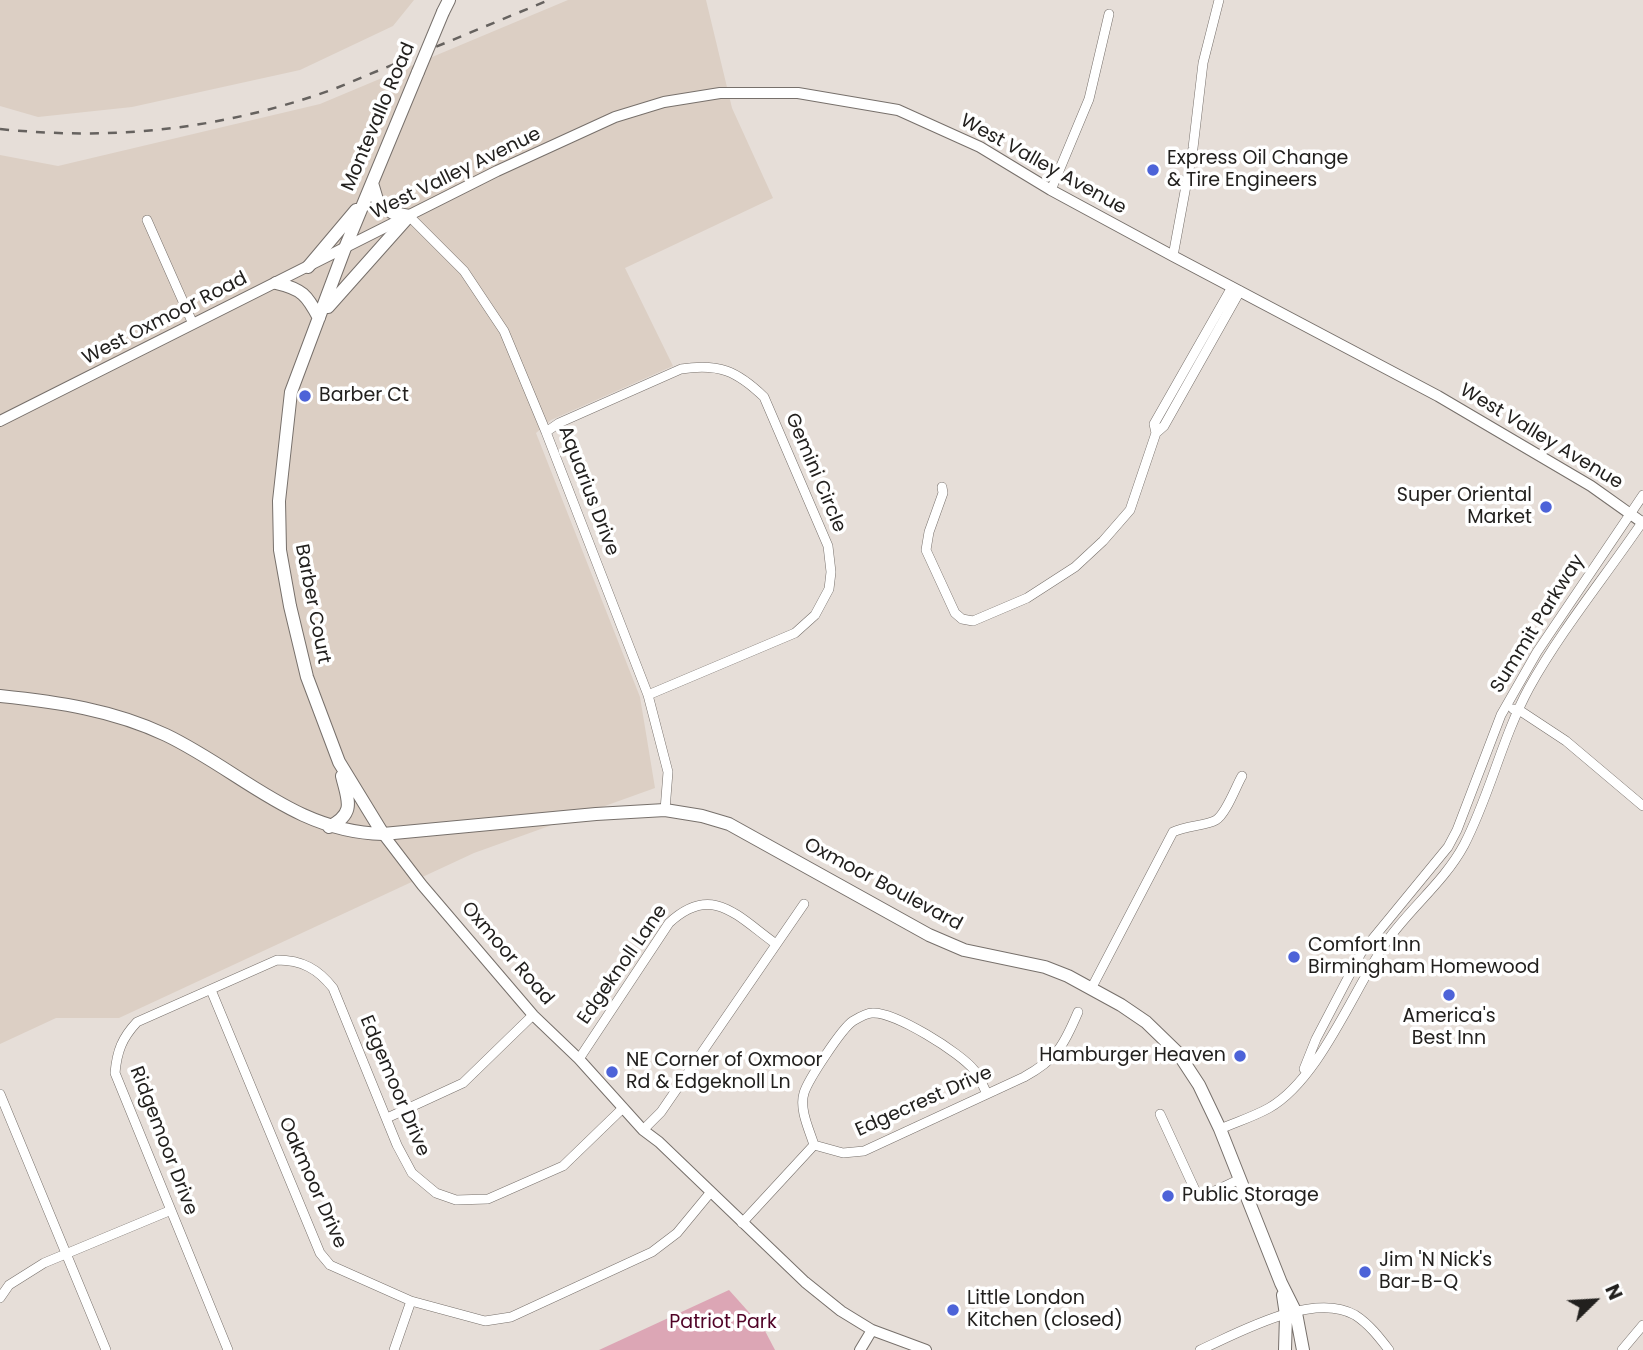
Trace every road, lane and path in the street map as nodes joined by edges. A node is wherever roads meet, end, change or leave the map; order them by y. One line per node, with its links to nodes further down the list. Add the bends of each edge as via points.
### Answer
1 (1219, 0): 10 (street, via 1203,63)
2 (446, 6): 4 (main road, Montevallo Road, bridge)
3 (1109, 13): 5 (street, via 1089,99)
4 (372, 183): 6 (main road, Montevallo Road); 7 (main road, via 378,203)
5 (1051, 190): 7 (street, West Valley Avenue, via 980,147 898,110 798,93 720,93 615,117); 10 (street, West Valley Avenue)
6 (366, 199): 9 (main road, Montevallo Road); 11 (main road)
7 (409, 216): 9 (street, West Valley Avenue); 14 (main road); 17 (street, Aquarius Drive, via 464,271 504,331)
8 (147, 220): 15 (street)
9 (345, 248): 11 (street, West Oxmoor Road); 14 (main road, Barber Court)
10 (1173, 256): 13 (street, West Valley Avenue)
11 (308, 267): 12 (street, West Oxmoor Road)
12 (276, 283): 14 (main road, via 302,291); 15 (street, West Oxmoor Road)
13 (1236, 289): 18 (street, via 1169,408 1154,424 1156,433 1130,510 1075,567 1027,598 973,621 962,618 926,550); 20 (street, West Valley Avenue, via 1438,396 1591,485)
14 (319, 318): 26 (main road, Barber Court, via 291,392 279,501 279,550 307,677)
15 (193, 324): 16 (street, West Oxmoor Road)
16 (0, 421)
17 (546, 432): 22 (street, Aquarius Drive); 22 (street, Gemini Circle, via 681,369 726,369 764,397 828,546 829,589 815,615 795,633)
18 (942, 487)
19 (1643, 495): 20 (street, Summit Parkway)
20 (1630, 513): 21 (street, West Valley Avenue); 24 (street, Summit Parkway, via 1537,652)
21 (1643, 522): 25 (street, Summit Parkway, via 1546,657)
22 (648, 695): 29 (street, Aquarius Drive, via 668,772)
23 (0, 696): 30 (main road, via 124,717 169,737 291,810)
24 (1506, 708): 25 (street); 39 (street, Summit Parkway, via 1448,847 1361,953)
25 (1519, 710): 28 (street, via 1566,741); 39 (street, Summit Parkway, via 1463,847 1390,937 1333,1035)
26 (339, 762): 30 (main road, via 348,814); 31 (main road, Barber Court)
27 (1242, 776): 34 (street, via 1216,820 1173,832)
28 (1643, 806)
29 (665, 810): 31 (main road, Oxmoor Boulevard); 34 (main road, Oxmoor Boulevard, via 729,824 964,950 1045,967)
30 (330, 827): 31 (main road)
31 (383, 834): 37 (street, Oxmoor Road)
32 (804, 904): 33 (street)
33 (776, 944): 38 (street, Edgeknoll Lane, via 714,904 684,909 669,923); 47 (street, via 661,1112)
34 (1091, 989): 46 (main road, Oxmoor Boulevard, via 1146,1022 1178,1053)
35 (211, 990): 44 (street, Edgemoor Drive, via 277,960 310,966 324,976); 51 (street, Ridgemoor Drive, via 137,1022 117,1053 115,1073); 55 (street, Oakmoor Drive, via 320,1253 330,1265)
36 (1078, 1012): 41 (street, Edgecrest Drive, via 1049,1063)
37 (533, 1015): 38 (street, Oxmoor Road); 44 (street, via 463,1083)
38 (579, 1059): 42 (street, Oxmoor Road)
39 (1298, 1083): 46 (street, Summit Parkway, via 1270,1108)
40 (0, 1094): 45 (street)
41 (987, 1094): 48 (street, Edgecrest Drive, via 864,1151 844,1153); 48 (street, via 975,1070 959,1055 898,1018 870,1013 851,1022 804,1093 803,1109)
42 (623, 1108): 44 (street, Edgemoor Drive, via 563,1166 488,1199 456,1200 436,1193 412,1173); 47 (street, Oxmoor Road)
43 (1160, 1114): 49 (street, via 1202,1197)
44 (387, 1118)
45 (5, 1123): 53 (street)
46 (1220, 1129): 49 (main road, Oxmoor Boulevard)
47 (643, 1130): 50 (street, Oxmoor Road)
48 (814, 1145): 52 (street)
49 (1240, 1179): 56 (main road, Oxmoor Boulevard)
50 (710, 1193): 52 (street, Oxmoor Road); 55 (street, Oakmoor Drive, via 677,1233 652,1252 511,1317 485,1321)
51 (169, 1211): 53 (street); 60 (street, Ridgemoor Drive)
52 (742, 1223): 58 (street, Oxmoor Road, via 805,1282)
53 (66, 1255): 54 (street, via 26,1272); 59 (street)
54 (0, 1298)
55 (411, 1301): 61 (street)
56 (1291, 1314): 64 (street, via 1253,1325); 65 (main road, Oxmoor Boulevard); 66 (main road, Oxmoor Boulevard); 67 (street, via 1320,1307 1353,1314)
57 (1643, 1325): 68 (street)
58 (872, 1330): 62 (street); 63 (street, Oxmoor Road)
59 (106, 1350)
60 (228, 1350)
61 (394, 1350)
62 (860, 1350)
63 (926, 1350)
64 (1200, 1350)
65 (1285, 1350)
66 (1303, 1350)
67 (1389, 1350)
68 (1622, 1350)

